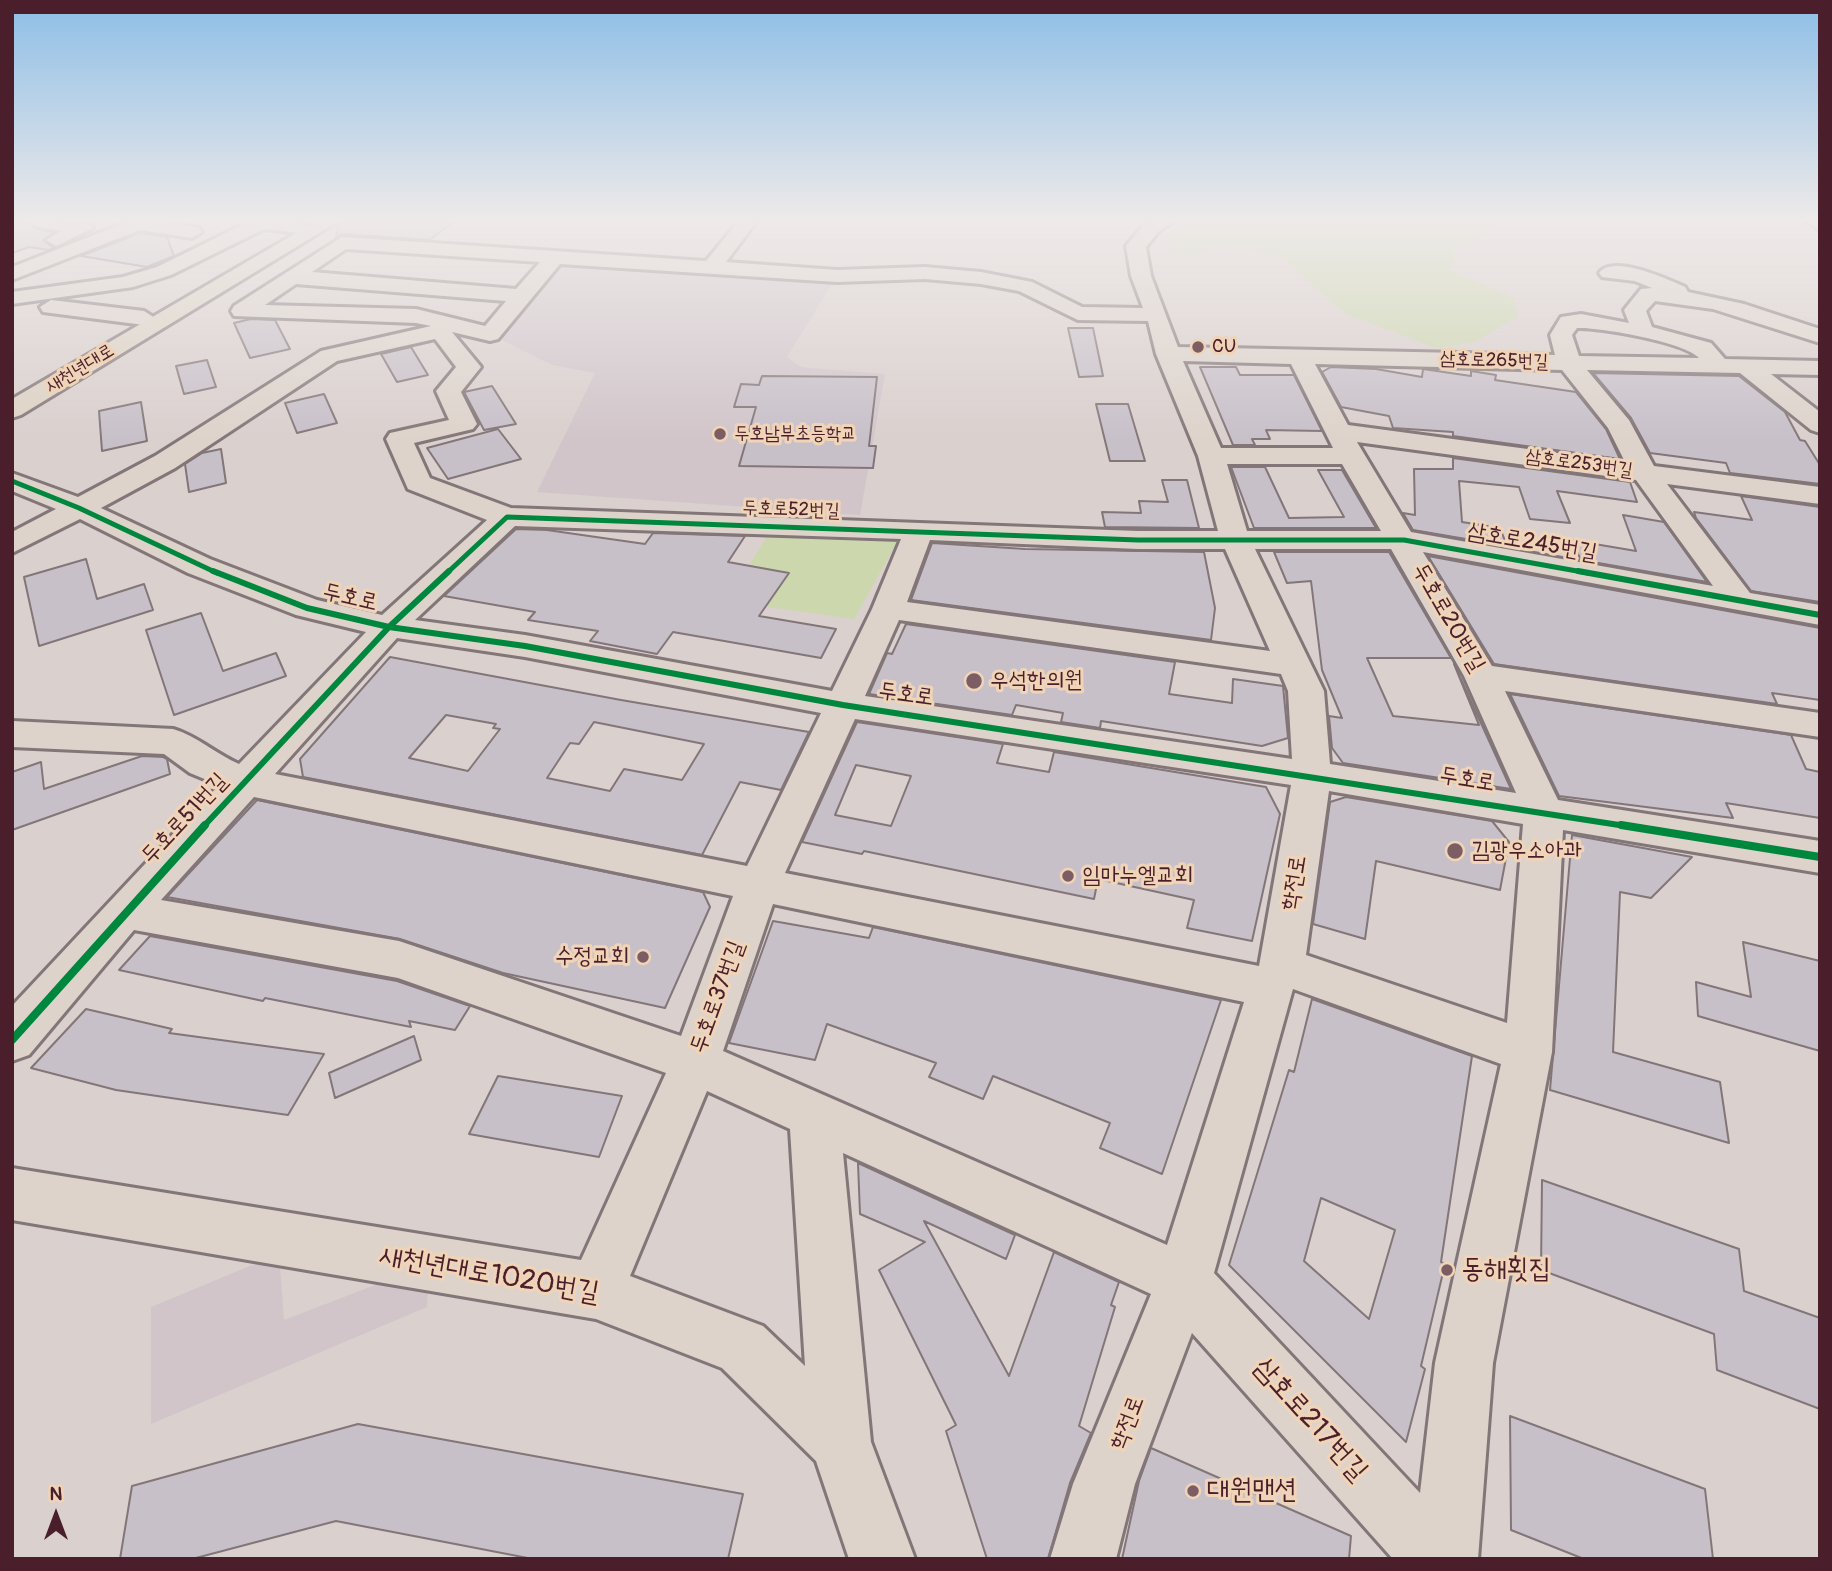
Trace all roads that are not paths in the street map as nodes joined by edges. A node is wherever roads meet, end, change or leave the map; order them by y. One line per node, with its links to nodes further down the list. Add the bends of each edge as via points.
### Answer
1 (60, 295): 12 (street)
2 (183, 295): 13 (main road, 새천년대로)
3 (201, 295): 23 (main road, 새천년대로)
4 (265, 295): 10 (street, 삼호로265번길, via 243,310 416,316 491,334)
5 (512, 295): 10 (street)
6 (1043, 295): 15 (street, 삼호로265번길, via 1078,313)
7 (1148, 295): 15 (street, 학전로)
8 (1648, 295): 14 (street, via 1635,310)
9 (1673, 295): 11 (street)
10 (520, 296)
11 (1686, 296): 16 (street, via 1740,308)
12 (14, 304): 13 (street)
13 (144, 318): 23 (main road, 새천년대로, via 35,382)
14 (1643, 332): 19 (street, via 1569,322 1561,335); 20 (street, via 1703,348)
15 (1163, 334): 17 (street, 삼호로265번길); 26 (street, 학전로)
16 (1820, 336)
17 (1299, 357): 19 (street, 삼호로265번길); 25 (street, 두호로20번길)
18 (1820, 357): 20 (street)
19 (1569, 363): 20 (street, 삼호로265번길); 27 (street, via 1620,426)
20 (1718, 366): 21 (street, 삼호로265번길)
21 (1747, 367): 22 (street, 삼호로265번길); 24 (street)
22 (1820, 368)
23 (14, 403)
24 (1820, 425)
25 (1345, 444): 26 (street, 삼호로253번길); 27 (street, 삼호로253번길); 34 (street, 두호로20번길)
26 (1211, 456): 33 (street, 학전로)
27 (1644, 472): 29 (street, 삼호로253번길); 36 (street)
28 (12, 481): 30 (street, 두호로)
29 (1820, 496)
30 (79, 508): 31 (street, 두호로52번길, via 165,462 329,356 440,331 469,367 448,391 464,424 399,439 418,483); 35 (street); 39 (street, 두호로, via 211,571 307,608)
31 (506, 517): 32 (street, 두호로52번길); 39 (street)
32 (919, 531): 33 (street, 두호로52번길); 37 (street, 두호로37번길)
33 (1235, 539): 34 (street, 삼호로245번길); 40 (street, 학전로)
34 (1404, 540): 36 (street, 삼호로245번길); 41 (street, 두호로20번길)
35 (12, 544)
36 (1739, 600): 38 (street, 삼호로245번길)
37 (888, 610): 40 (street); 42 (street, 두호로37번길)
38 (1820, 615)
39 (389, 627): 42 (street, 두호로, via 525,646); 46 (street, 두호로51번길)
40 (1294, 665): 45 (street, 학전로, via 1306,691)
41 (1481, 676): 43 (street); 47 (street, 두호로20번길)
42 (843, 705): 45 (street, 두호로); 49 (street, 두호로37번길)
43 (1820, 725)
44 (12, 734): 46 (street, via 173,742 203,764)
45 (1312, 775): 47 (street, 두호로); 51 (street, 학전로)
46 (247, 782): 49 (street); 50 (street, 두호로51번길)
47 (1544, 811): 48 (street, 두호로); 53 (street)
48 (1820, 858)
49 (758, 886): 51 (street); 54 (street, 두호로37번길)
50 (125, 911): 52 (street, 두호로51번길); 54 (street, via 399,960)
51 (1277, 977): 53 (street); 57 (street, 학전로)
52 (12, 1041)
53 (1528, 1052): 63 (street, via 1464,1363)
54 (695, 1062): 55 (street); 58 (street, 두호로37번길)
55 (814, 1116): 57 (street); 59 (street)
56 (12, 1194): 58 (street, 새천년대로1020번길)
57 (1184, 1281): 61 (street, 학전로, via 1104,1484); 62 (street, 삼호로217번길)
58 (596, 1291): 59 (street, 새천년대로1020번길, via 742,1347)
59 (840, 1441): 60 (street, 새천년대로1020번길)
60 (882, 1559)
61 (1083, 1559)
62 (1437, 1559)
63 (1444, 1559)

